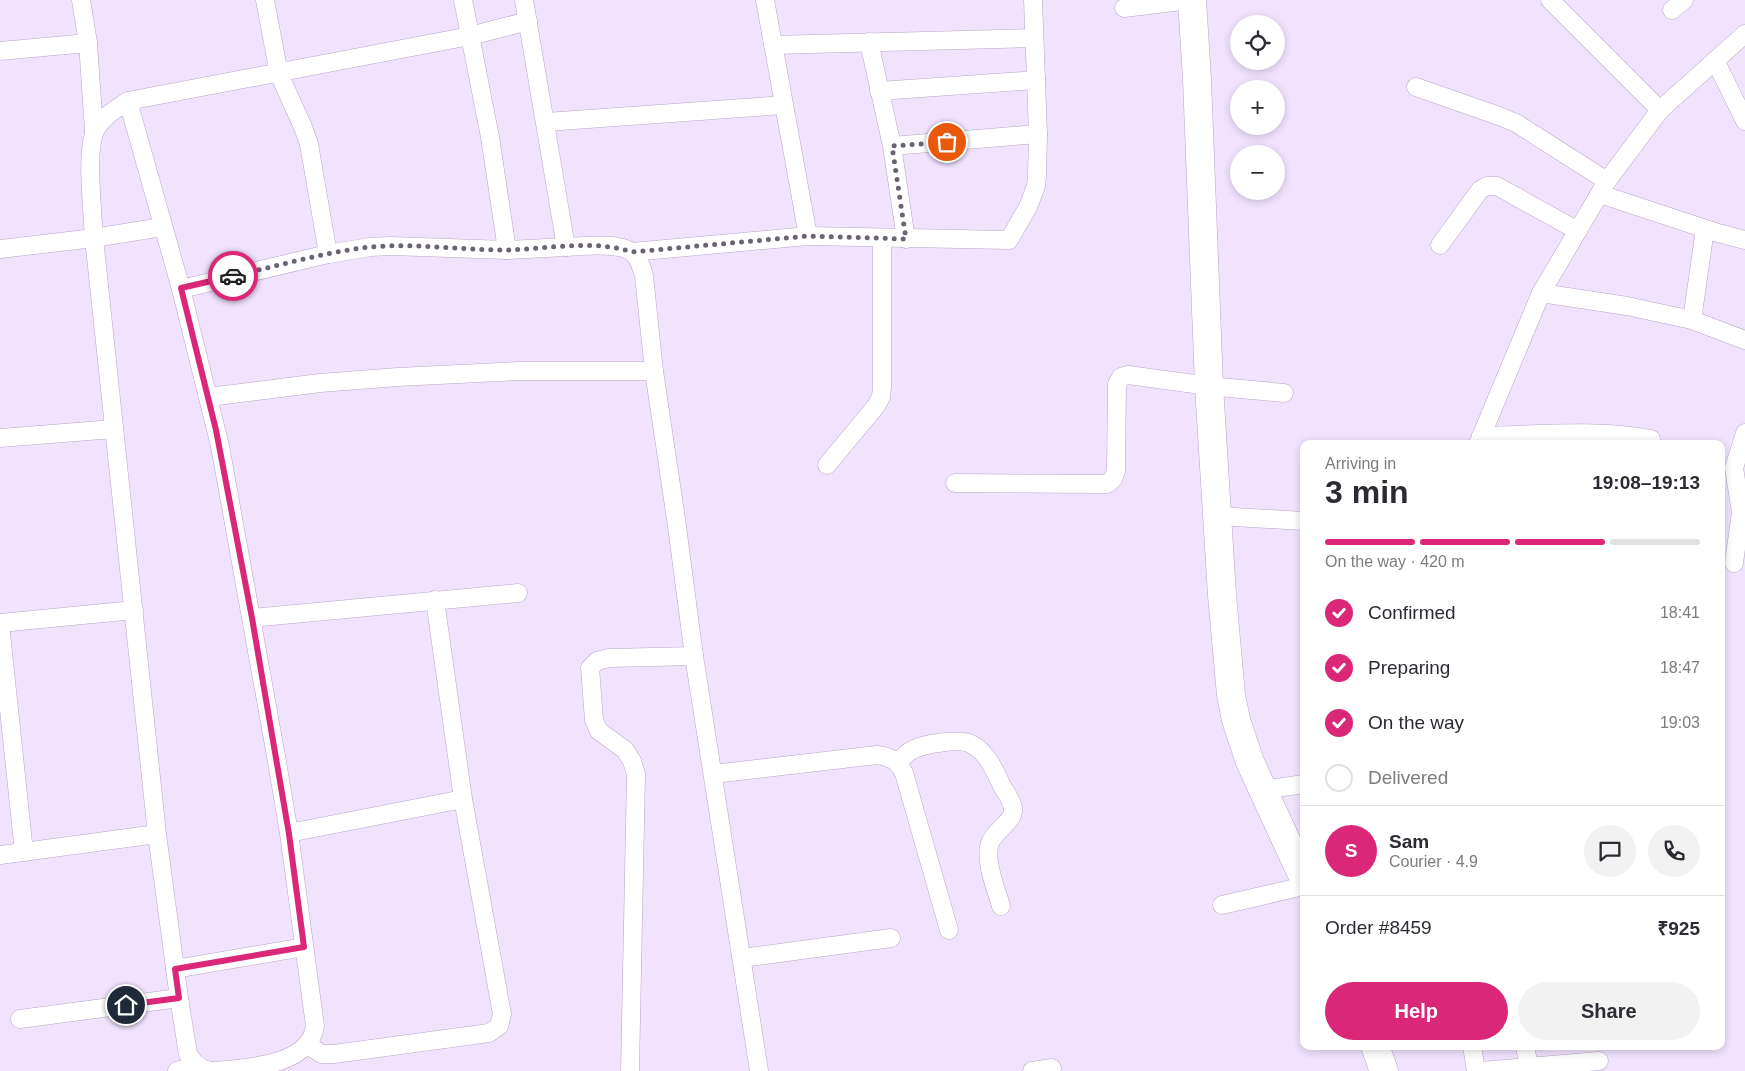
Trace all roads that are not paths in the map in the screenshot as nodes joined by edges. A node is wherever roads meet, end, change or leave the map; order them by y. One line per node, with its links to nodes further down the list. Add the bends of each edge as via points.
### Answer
1 (81, 0): 15 (street)
2 (265, 0): 19 (street)
3 (463, 0): 12 (street)
4 (527, 0): 10 (street)
5 (766, 0): 16 (street)
6 (1033, 0): 13 (street)
7 (1191, 0): 9 (street); 51 (main road)
8 (1550, 0): 25 (street)
9 (1124, 8)
10 (528, 21): 12 (street); 27 (street)
11 (1745, 34): 18 (street)
12 (470, 36): 19 (street); 43 (street, via 490,137)
13 (1034, 38): 14 (street); 20 (street)
14 (869, 42): 16 (street); 22 (street)
15 (88, 43): 17 (street); 28 (street)
16 (774, 45): 24 (street)
17 (0, 51)
18 (1715, 60): 25 (street); 26 (street)
19 (279, 74): 23 (street); 45 (street, via 309,144)
20 (1036, 80): 22 (street); 29 (street)
21 (1416, 87): 31 (street, via 1516,123)
22 (879, 90): 30 (street)
23 (128, 101): 28 (street, via 104,117); 32 (street)
24 (784, 105): 27 (street); 35 (street)
25 (1660, 110): 31 (street)
26 (1745, 121)
27 (546, 122): 41 (street)
28 (94, 131): 36 (street, via 90,157)
29 (1038, 134): 30 (street); 38 (street, via 1036,186 1009,240)
30 (892, 146): 38 (street)
31 (1604, 188): 33 (street); 34 (street)
32 (162, 227): 36 (street); 46 (street)
33 (1705, 228): 39 (street); 48 (street)
34 (1578, 231): 40 (street, via 1497,186 1487,186 1480,190); 47 (street)
35 (808, 236): 37 (street); 44 (street)
36 (94, 238): 42 (street); 54 (street)
37 (882, 238): 38 (street); 59 (street, via 881,397)
38 (906, 239)
39 (1745, 240)
40 (1440, 245)
41 (566, 246): 43 (street); 44 (street, via 615,246)
42 (0, 249)
43 (507, 250): 45 (street, via 391,246)
44 (632, 252): 50 (street, via 644,276)
45 (328, 254): 46 (street)
46 (181, 288): 53 (street)
47 (1541, 293): 48 (street); 58 (street)
48 (1692, 320): 49 (street)
49 (1745, 340)
50 (654, 371): 53 (street, via 518,371 398,377); 69 (street)
51 (1209, 386): 52 (street); 60 (street, via 1128,375 1121,377 1117,384 1116,471 1107,484); 61 (main road)
52 (1284, 393)
53 (209, 397): 67 (street)
54 (114, 429): 56 (street); 66 (street)
55 (1745, 433): 63 (street, via 1734,468 1741,512)
56 (0, 438)
57 (1651, 439): 58 (street, via 1597,433)
58 (1480, 440)
59 (827, 465)
60 (954, 483)
61 (1218, 516): 62 (street); 73 (main road, via 1231,695 1243,743)
62 (1300, 521)
63 (1734, 563)
64 (518, 593): 65 (street)
65 (435, 600): 67 (street); 74 (street)
66 (134, 610): 68 (street); 75 (street)
67 (252, 618): 76 (street)
68 (0, 623): 77 (street)
69 (694, 656): 71 (street); 102 (street, via 609,658 590,668 594,720 599,731 625,750 636,774)
70 (898, 762): 71 (street, via 877,755); 82 (street, via 910,750 961,741 971,743 983,752 1014,812 989,844 990,868); 83 (street, via 904,773)
71 (713, 774): 86 (street)
72 (1300, 785): 73 (street)
73 (1262, 790): 79 (main road)
74 (463, 800): 76 (street); 90 (street, via 502,1014 499,1026 489,1032 334,1054 322,1054)
75 (157, 834): 77 (street); 87 (street)
76 (289, 834): 85 (street)
77 (24, 852): 78 (street)
78 (0, 855)
79 (1300, 871)
80 (1300, 887): 81 (street)
81 (1222, 905)
82 (1001, 906)
83 (949, 930)
84 (891, 938): 86 (street)
85 (304, 947): 87 (street); 90 (street, via 315,1026 314,1036)
86 (742, 958): 103 (street)
87 (175, 969): 88 (street)
88 (179, 998): 89 (street); 95 (street, via 188,1054)
89 (20, 1019)
90 (307, 1045): 98 (street, via 286,1059)
91 (1376, 1050): 105 (main road)
92 (1473, 1050): 106 (street)
93 (1526, 1050): 96 (street)
94 (1599, 1061): 96 (street)
95 (194, 1064): 100 (street); 101 (street)
96 (1529, 1067): 99 (street)
97 (1052, 1068): 104 (street)
98 (249, 1069): 101 (street)
99 (1511, 1070): 107 (street)
100 (177, 1071)
101 (213, 1071)
102 (630, 1071)
103 (759, 1071)
104 (1032, 1071)
105 (1384, 1071)
106 (1476, 1071)
107 (1481, 1071)

